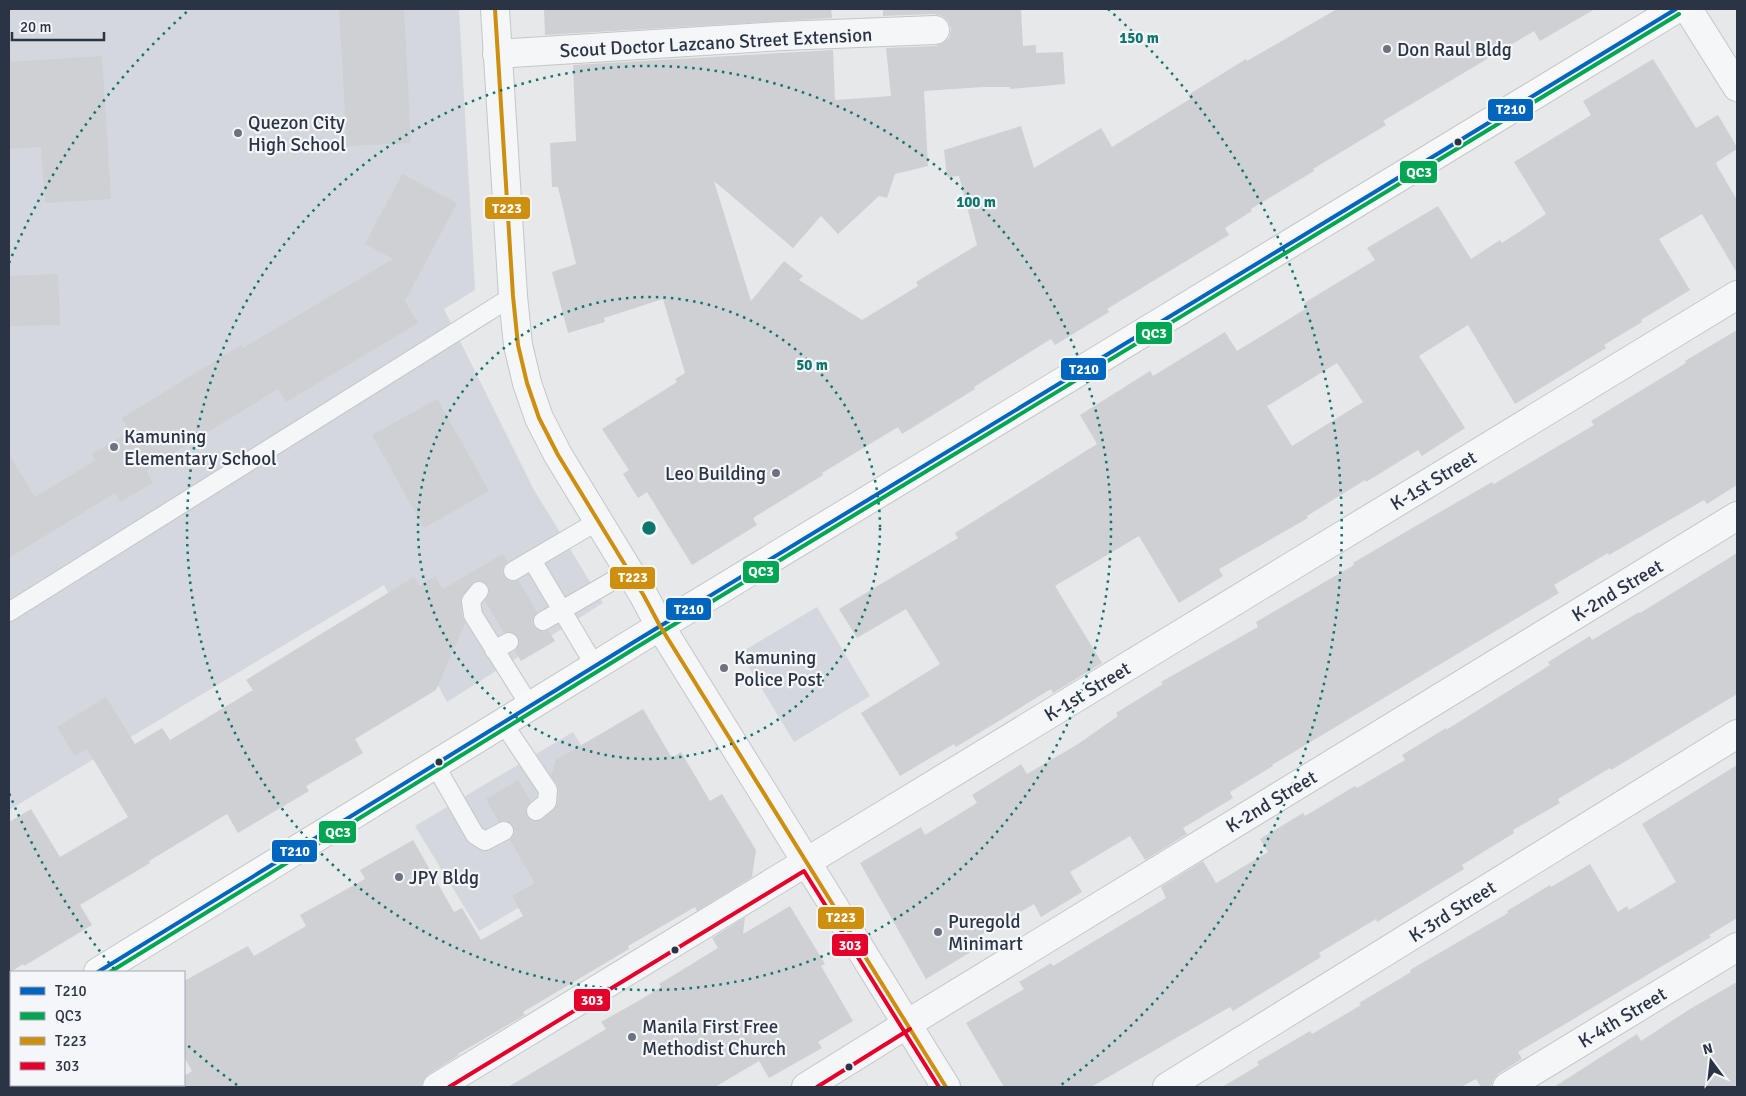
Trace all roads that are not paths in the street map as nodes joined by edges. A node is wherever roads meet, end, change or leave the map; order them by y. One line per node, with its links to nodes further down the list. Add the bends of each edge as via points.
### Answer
1 (495, 9): 5 (street)
2 (1676, 9): 18 (main road)
3 (1688, 9): 6 (street)
4 (935, 30): 5 (street, Scout Doctor Lazcano Street Extension)
5 (497, 54): 8 (street)
6 (1737, 87)
7 (1737, 295): 26 (street, K-1st Street)
8 (513, 296): 10 (street, via 518,345 539,418); 15 (lane)
9 (1737, 516): 29 (street, K-2nd Street)
10 (598, 520): 11 (lane); 13 (street)
11 (532, 560): 12 (lane); 16 (lane)
12 (513, 571)
13 (628, 572): 16 (lane); 18 (street)
14 (479, 591): 20 (lane, via 470,601 473,615 502,646)
15 (9, 612)
16 (562, 612): 17 (lane); 19 (lane)
17 (543, 621)
18 (660, 626): 19 (main road); 26 (street)
19 (595, 666): 20 (main road)
20 (530, 706): 21 (main road)
21 (503, 723): 23 (main road); 24 (lane, via 548,790 547,802)
22 (1737, 734): 33 (street, K-3rd Street)
23 (435, 765): 25 (lane, via 475,834 485,841); 28 (main road)
24 (536, 811)
25 (504, 831)
26 (806, 862): 29 (street); 30 (street, K-1st Street)
27 (1737, 947): 34 (street, K-4th Street)
28 (100, 971)
29 (907, 1024): 31 (street, K-2nd Street); 32 (street)
30 (437, 1087)
31 (806, 1087)
32 (946, 1087)
33 (1166, 1087)
34 (1508, 1087)

